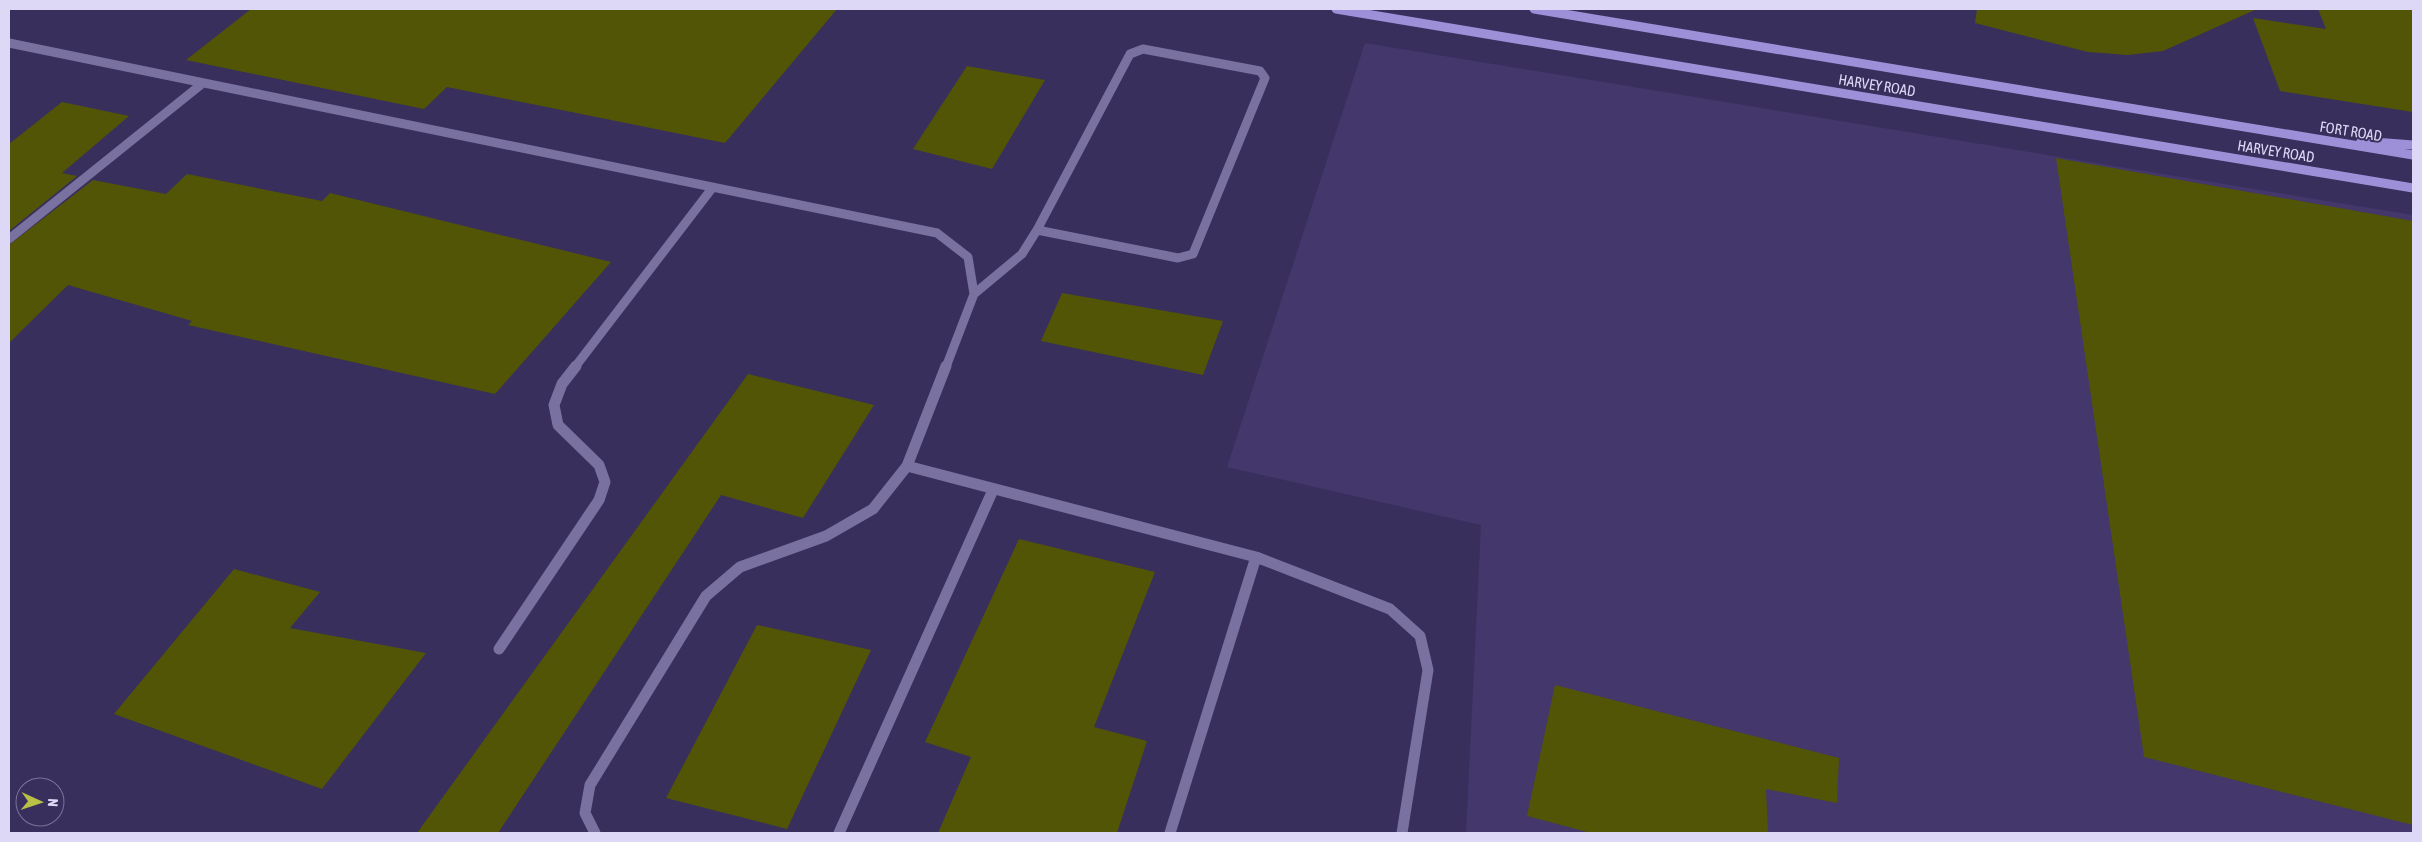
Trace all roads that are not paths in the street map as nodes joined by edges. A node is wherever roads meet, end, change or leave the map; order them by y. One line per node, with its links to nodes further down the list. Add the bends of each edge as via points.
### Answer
1 (1336, 9): 9 (main road, HARVEY ROAD)
2 (1534, 9): 5 (main road, HARVEY ROAD)
3 (9, 43): 4 (lane)
4 (203, 83): 8 (lane); 11 (lane)
5 (2285, 135): 6 (main road); 7 (main road, FORT ROAD)
6 (2413, 145)
7 (2413, 155)
8 (714, 187): 12 (lane, via 937,233 968,257); 16 (lane, via 562,384 554,406 558,425 599,465 605,482 599,500)
9 (2413, 188)
10 (1037, 230): 10 (lane, via 1130,54 1143,49 1264,74 1193,254 1178,258); 12 (lane, via 1022,254)
11 (9, 239)
12 (974, 294): 13 (lane)
13 (907, 466): 14 (lane); 17 (lane, via 873,509 826,536 740,567 706,596 590,785 584,813)
14 (993, 490): 15 (lane); 18 (lane)
15 (1256, 557): 19 (lane); 20 (lane, via 1390,609 1420,636 1428,670)
16 (499, 649)
17 (595, 833)
18 (839, 833)
19 (1170, 833)
20 (1402, 833)

